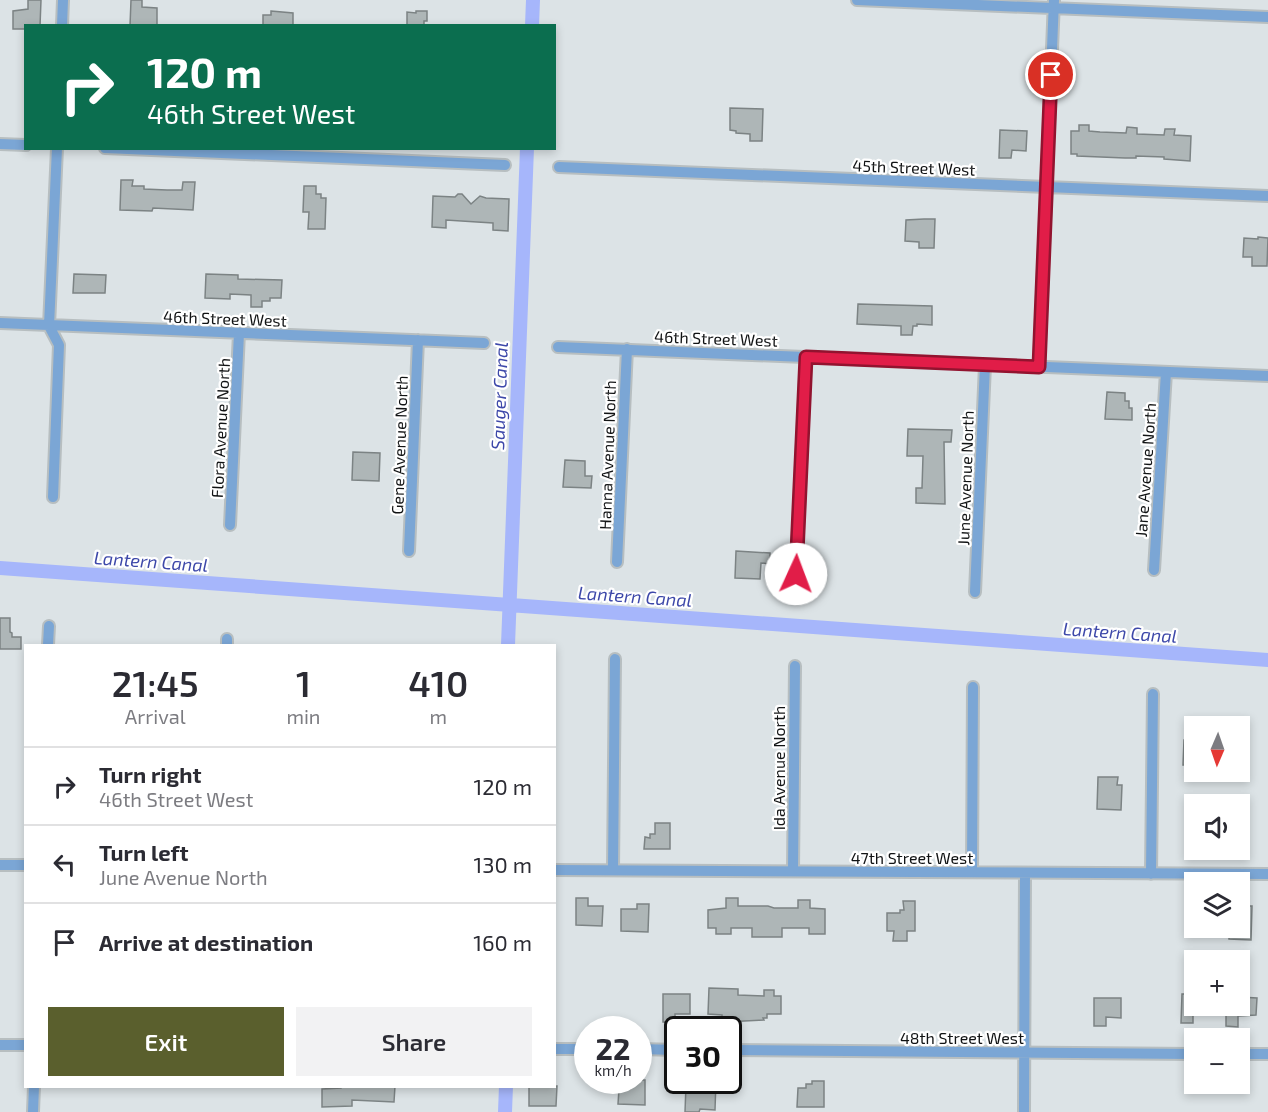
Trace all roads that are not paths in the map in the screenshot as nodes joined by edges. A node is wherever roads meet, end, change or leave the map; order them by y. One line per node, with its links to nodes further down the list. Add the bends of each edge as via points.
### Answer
1 (63, 0): 5 (street)
2 (857, 0): 3 (street)
3 (1054, 4): 4 (street); 12 (street)
4 (1268, 17)
5 (62, 24)
6 (0, 144): 7 (street)
7 (24, 145)
8 (57, 150): 15 (street)
9 (152, 150): 10 (street)
10 (505, 165)
11 (559, 167): 12 (street, 45th Street West)
12 (1047, 187): 13 (street, 45th Street West); 23 (street)
13 (1268, 196)
14 (0, 323): 15 (street, 46th Street West)
15 (49, 326): 16 (street, 46th Street West); 26 (street, via 59,345)
16 (239, 333): 17 (street, 46th Street West); 27 (street, Flora Avenue North)
17 (418, 340): 18 (street, 46th Street West); 28 (street, Gene Avenue North)
18 (484, 344)
19 (558, 347): 20 (street, 46th Street West)
20 (627, 350): 21 (street, 46th Street West); 29 (street, Hanna Avenue North)
21 (806, 357): 22 (street, 46th Street West); 31 (street)
22 (985, 365): 23 (street, 46th Street West); 32 (street, June Avenue North)
23 (1039, 367): 24 (street, 46th Street West)
24 (1166, 372): 25 (street, 46th Street West); 30 (street, Jane Avenue North)
25 (1268, 376)
26 (53, 497)
27 (230, 525)
28 (409, 551)
29 (617, 562)
30 (1154, 570)
31 (796, 574)
32 (975, 592)
33 (49, 626): 34 (street)
34 (48, 644)
35 (615, 659): 42 (street)
36 (795, 666): 43 (street, Ida Avenue North)
37 (973, 687): 44 (street)
38 (1153, 694): 46 (street)
39 (0, 865): 40 (street)
40 (24, 865)
41 (556, 870): 42 (street, 47th Street West)
42 (613, 870): 43 (street, 47th Street West)
43 (793, 871): 44 (street, 47th Street West)
44 (972, 872): 45 (street, 47th Street West)
45 (1025, 873): 46 (street, 47th Street West); 53 (street)
46 (1151, 874): 47 (street, 47th Street West)
47 (1268, 874)
48 (0, 1045): 49 (street)
49 (24, 1045)
50 (556, 1049): 51 (street)
51 (574, 1049)
52 (742, 1050): 53 (street, 48th Street West)
53 (1025, 1052): 54 (street, 48th Street West); 59 (street)
54 (1184, 1054)
55 (1250, 1054): 56 (street)
56 (1268, 1054)
57 (34, 1088): 58 (street)
58 (33, 1112)
59 (1024, 1112)

